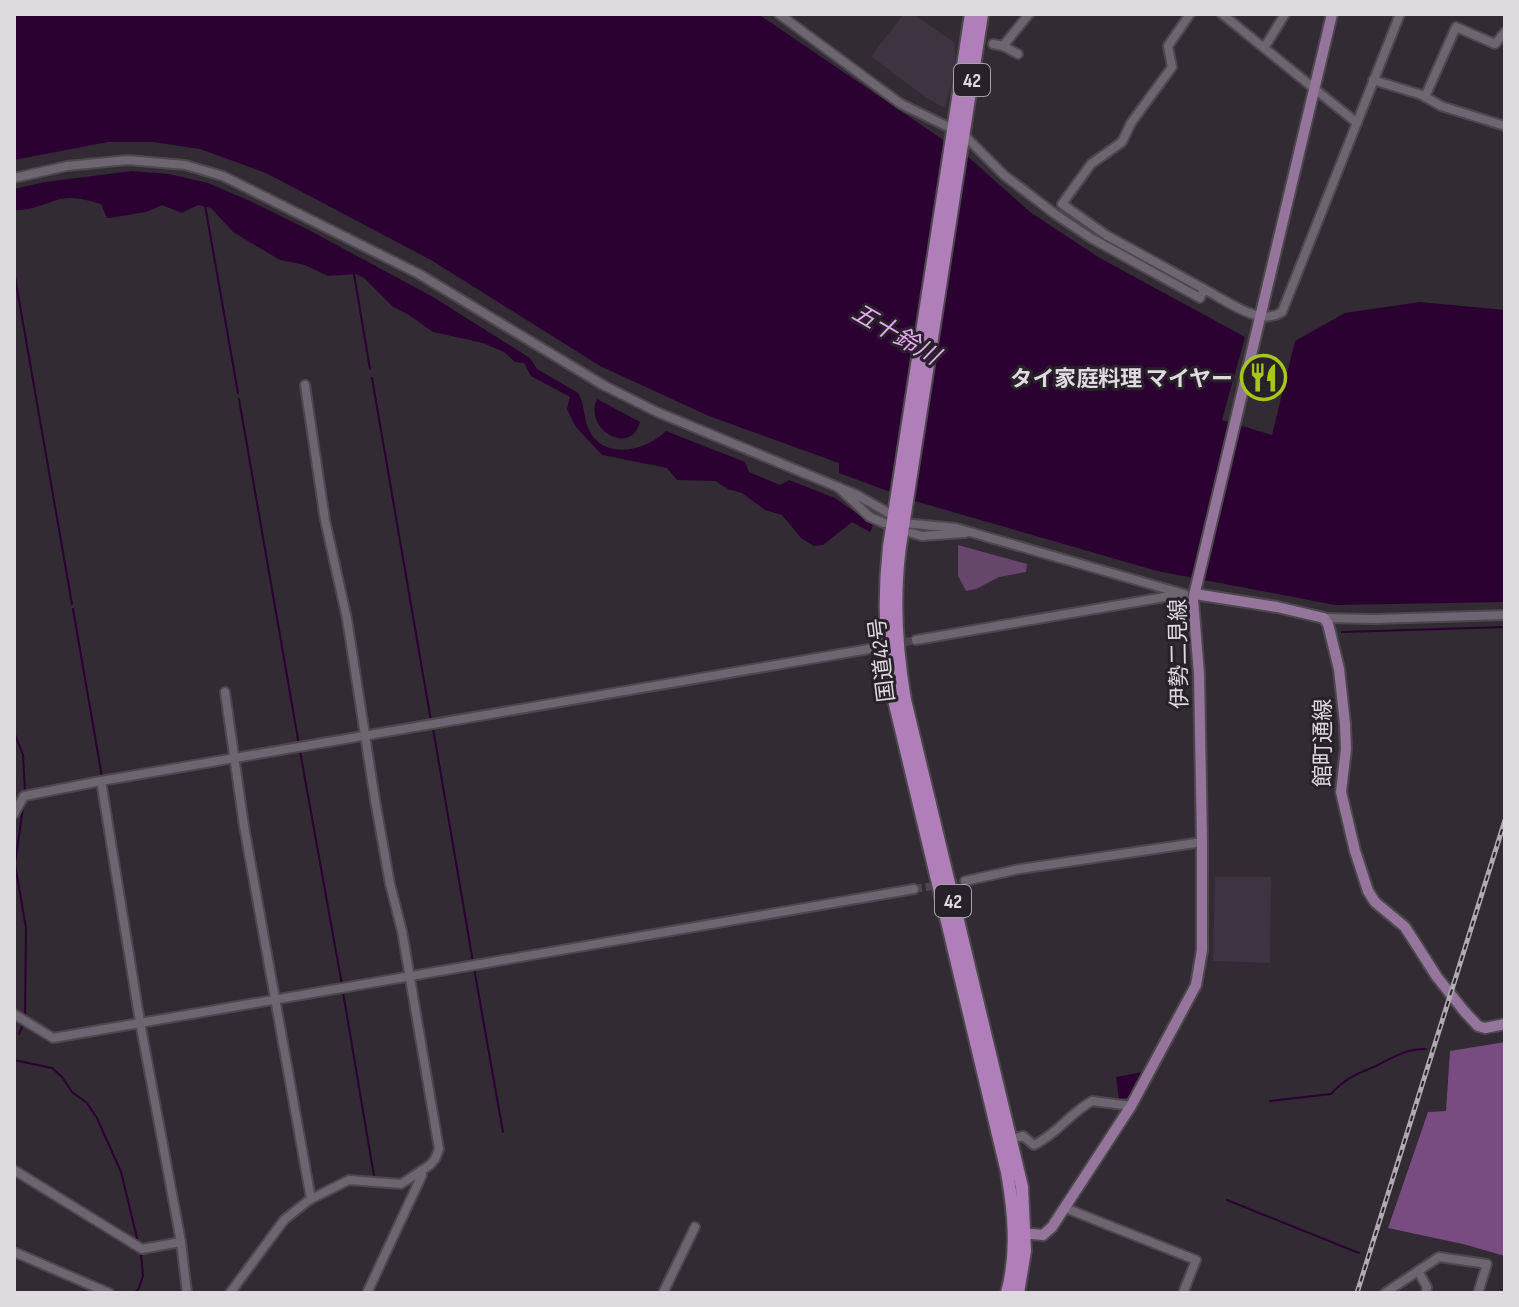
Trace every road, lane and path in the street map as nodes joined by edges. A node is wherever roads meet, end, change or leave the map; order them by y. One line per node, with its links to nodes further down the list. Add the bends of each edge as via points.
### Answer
1 (779, 14): 18 (street, via 901,104)
2 (971, 14): 18 (highway, 国道42号 / 42)
3 (982, 14): 18 (highway, 国道42号 / 42)
4 (1029, 14): 12 (street, via 998,45)
5 (1190, 14): 20 (street, via 1168,46 1172,67 1122,142 1091,164 1062,204)
6 (1222, 14): 11 (street)
7 (1285, 14): 11 (street)
8 (1400, 14): 13 (street)
9 (1328, 16): 14 (main road, 伊勢二見線)
10 (1505, 32): 15 (street, via 1495,44 1456,27)
11 (1264, 48): 14 (street)
12 (1018, 54)
13 (1373, 80): 15 (street); 16 (street)
14 (1316, 89): 16 (street); 21 (main road, 伊勢二見線)
15 (1425, 97): 17 (street)
16 (1357, 123): 21 (street, via 1282,312)
17 (1505, 126)
18 (957, 137): 20 (street, via 1091,238); 23 (highway, 国道42号 / 42)
19 (14, 178): 23 (street, via 128,160 185,165 223,176 419,274 603,385)
20 (1202, 294): 21 (street)
21 (1261, 317): 26 (main road, 伊勢二見線)
22 (305, 385): 32 (street)
23 (897, 515): 24 (street); 45 (highway, 国道42号 / 42, via 895,627 905,700); 51 (highway, 国道42号 / 42, via 884,604 889,674)
24 (969, 532): 25 (street); 26 (street)
25 (912, 533)
26 (1192, 591): 28 (main road); 29 (street); 36 (main road, 伊勢二見線)
27 (1505, 615): 28 (street)
28 (1324, 618): 43 (main road, 館町通線, via 1339,669 1345,724 1341,792 1368,891 1405,927 1470,1019 1485,1028)
29 (916, 640)
30 (869, 649): 32 (street)
31 (225, 692): 33 (street)
32 (365, 734): 33 (street); 39 (street)
33 (233, 757): 34 (street); 40 (street)
34 (101, 781): 35 (street, via 24,796); 42 (street)
35 (14, 814)
36 (1202, 842): 37 (street); 44 (main road, 伊勢二見線, via 1202,950 1196,985)
37 (965, 881)
38 (914, 889): 39 (street)
39 (408, 976): 40 (street); 47 (street, via 439,1149)
40 (275, 999): 42 (street); 48 (street)
41 (14, 1014): 42 (street, via 53,1038)
42 (140, 1022): 52 (street)
43 (1505, 1024)
44 (1131, 1106): 45 (street, via 1092,1101 1034,1145 1023,1136); 49 (main road, 伊勢二見線)
45 (1011, 1139): 51 (highway, 国道42号 / 42, via 1022,1187)
46 (14, 1170): 52 (street, via 142,1249)
47 (421, 1171): 48 (street, via 396,1184 349,1180); 58 (street)
48 (311, 1199): 57 (street, via 284,1220)
49 (1065, 1208): 51 (main road, 伊勢二見線, via 1043,1235); 62 (street, via 1196,1260)
50 (695, 1227): 59 (street)
51 (1020, 1233): 60 (highway, 国道42号 / 42); 61 (highway, 国道42号 / 42, via 1024,1265)
52 (181, 1242): 56 (street)
53 (14, 1252): 55 (street)
54 (1418, 1271): 63 (street); 64 (street); 65 (street, via 1439,1257 1487,1264)
55 (109, 1293)
56 (187, 1293)
57 (230, 1293)
58 (367, 1293)
59 (663, 1293)
60 (1007, 1293)
61 (1018, 1293)
62 (1183, 1293)
63 (1385, 1293)
64 (1426, 1293)
65 (1478, 1293)

